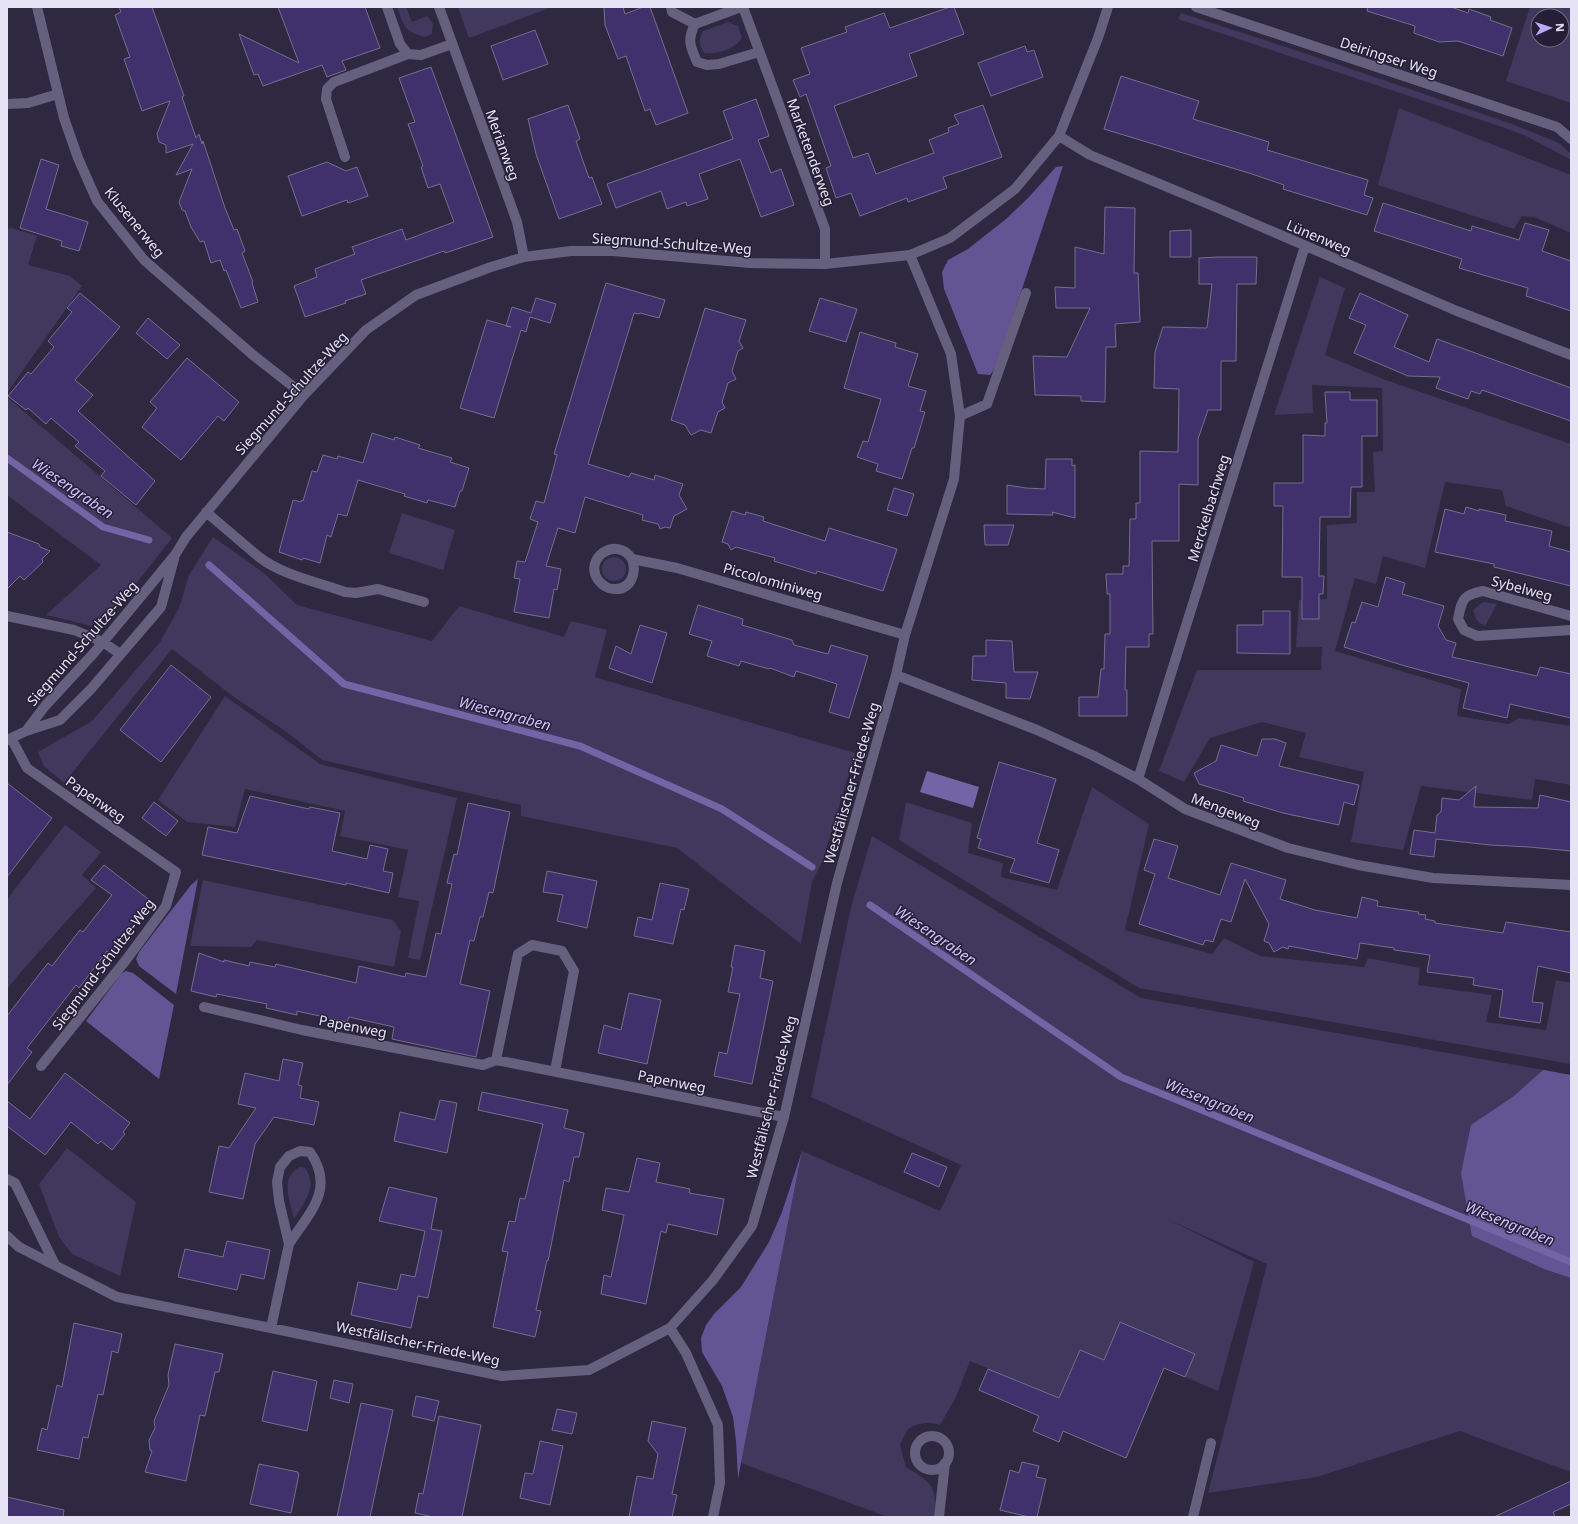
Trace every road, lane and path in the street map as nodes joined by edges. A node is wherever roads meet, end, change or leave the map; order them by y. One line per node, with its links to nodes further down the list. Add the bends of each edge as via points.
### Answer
1 (37, 7): 12 (street, Klusenerweg)
2 (387, 7): 11 (street, via 400,44)
3 (439, 7): 9 (street, Merianweg)
4 (671, 7): 8 (street, via 672,12)
5 (742, 7): 8 (street, Marketenderweg); 10 (street, Marketenderweg)
6 (1108, 7): 14 (street, Siegmund-Schultze-Weg)
7 (1196, 7): 15 (street, Deiringser Weg, via 1557,127)
8 (695, 24): 10 (street, via 690,35 697,62 707,65 718,64)
9 (452, 44): 11 (street, via 421,55); 19 (street, Merianweg, via 516,222)
10 (759, 52): 20 (street, Marketenderweg, via 825,229)
11 (408, 54): 16 (street, via 334,82 327,89 326,99)
12 (58, 94): 13 (street, via 28,103); 23 (street, Klusenerweg, via 78,158 98,201 144,260 253,355)
13 (7, 104)
14 (1059, 136): 17 (street, Lünenweg, via 1090,155); 18 (street, Siegmund-Schultze-Weg, via 1016,188 950,238)
15 (1571, 139)
16 (345, 157)
17 (1305, 246): 22 (street, Lünenweg, via 1457,311); 38 (street, Merckelbachweg)
18 (910, 255): 20 (street, Siegmund-Schultze-Weg); 24 (street, Westfälischer-Friede-Weg, via 951,354)
19 (524, 257): 20 (street, Siegmund-Schultze-Weg, via 571,251 612,251 750,263); 23 (street, Siegmund-Schultze-Weg, via 416,295 366,330)
20 (825, 264)
21 (1026, 293): 24 (street, via 987,404)
22 (1571, 355)
23 (304, 395): 25 (street, Siegmund-Schultze-Weg)
24 (960, 416): 32 (street, Westfälischer-Friede-Weg, via 954,479)
25 (206, 512): 26 (street, Siegmund-Schultze-Weg); 28 (street, via 259,557 279,569 345,592 378,589)
26 (175, 555): 33 (street, Siegmund-Schultze-Weg); 34 (street, Siegmund-Schultze-Weg, via 161,608)
27 (632, 559): 27 (street, Piccolominiweg, via 620,549 605,551 595,564 597,579 609,588 624,587 634,574); 32 (street, Piccolominiweg, via 677,568)
28 (424, 602)
29 (7, 616): 33 (street, via 74,630)
30 (1571, 616): 31 (street, Sybelweg, via 1483,591 1470,594 1462,603 1458,619 1464,630 1477,636)
31 (1571, 630)
32 (905, 635): 35 (street, Westfälischer-Friede-Weg)
33 (103, 642): 34 (street); 36 (street, Siegmund-Schultze-Weg, via 45,706)
34 (120, 654): 36 (street, Siegmund-Schultze-Weg, via 91,689 60,720)
35 (896, 676): 38 (street, Mengeweg, via 1037,730); 45 (street, Westfälischer-Friede-Weg, via 837,883)
36 (26, 732): 37 (street, Siegmund-Schultze-Weg)
37 (9, 739): 39 (street, Papenweg, via 27,768)
38 (1138, 779): 40 (street, Mengeweg, via 1184,809 1288,848 1358,865 1433,878)
39 (176, 872): 43 (street, Siegmund-Schultze-Weg, via 166,906)
40 (1571, 885)
41 (204, 1007): 42 (street, Papenweg, via 302,1030 475,1064 483,1065)
42 (496, 1060): 44 (street, Papenweg); 44 (street, via 518,954 532,945 562,951 574,971)
43 (41, 1066)
44 (554, 1071): 45 (street, Papenweg)
45 (784, 1117): 51 (street, Westfälischer-Friede-Weg, via 752,1226 713,1280)
46 (7, 1179): 49 (street, via 15,1183)
47 (7, 1236): 49 (street, Westfälischer-Friede-Weg, via 19,1247)
48 (289, 1244): 48 (street, via 316,1203 321,1188 318,1162 310,1152 300,1151 289,1156 280,1167 277,1182 279,1201); 50 (street)
49 (55, 1265): 50 (street, Westfälischer-Friede-Weg, via 118,1297)
50 (272, 1328): 51 (street, Westfälischer-Friede-Weg, via 502,1376 589,1370)
51 (670, 1328): 54 (street, via 686,1353 718,1425 720,1483)
52 (1211, 1443): 56 (street)
53 (945, 1463): 55 (street)
54 (713, 1517)
55 (939, 1517)
56 (1193, 1517)

